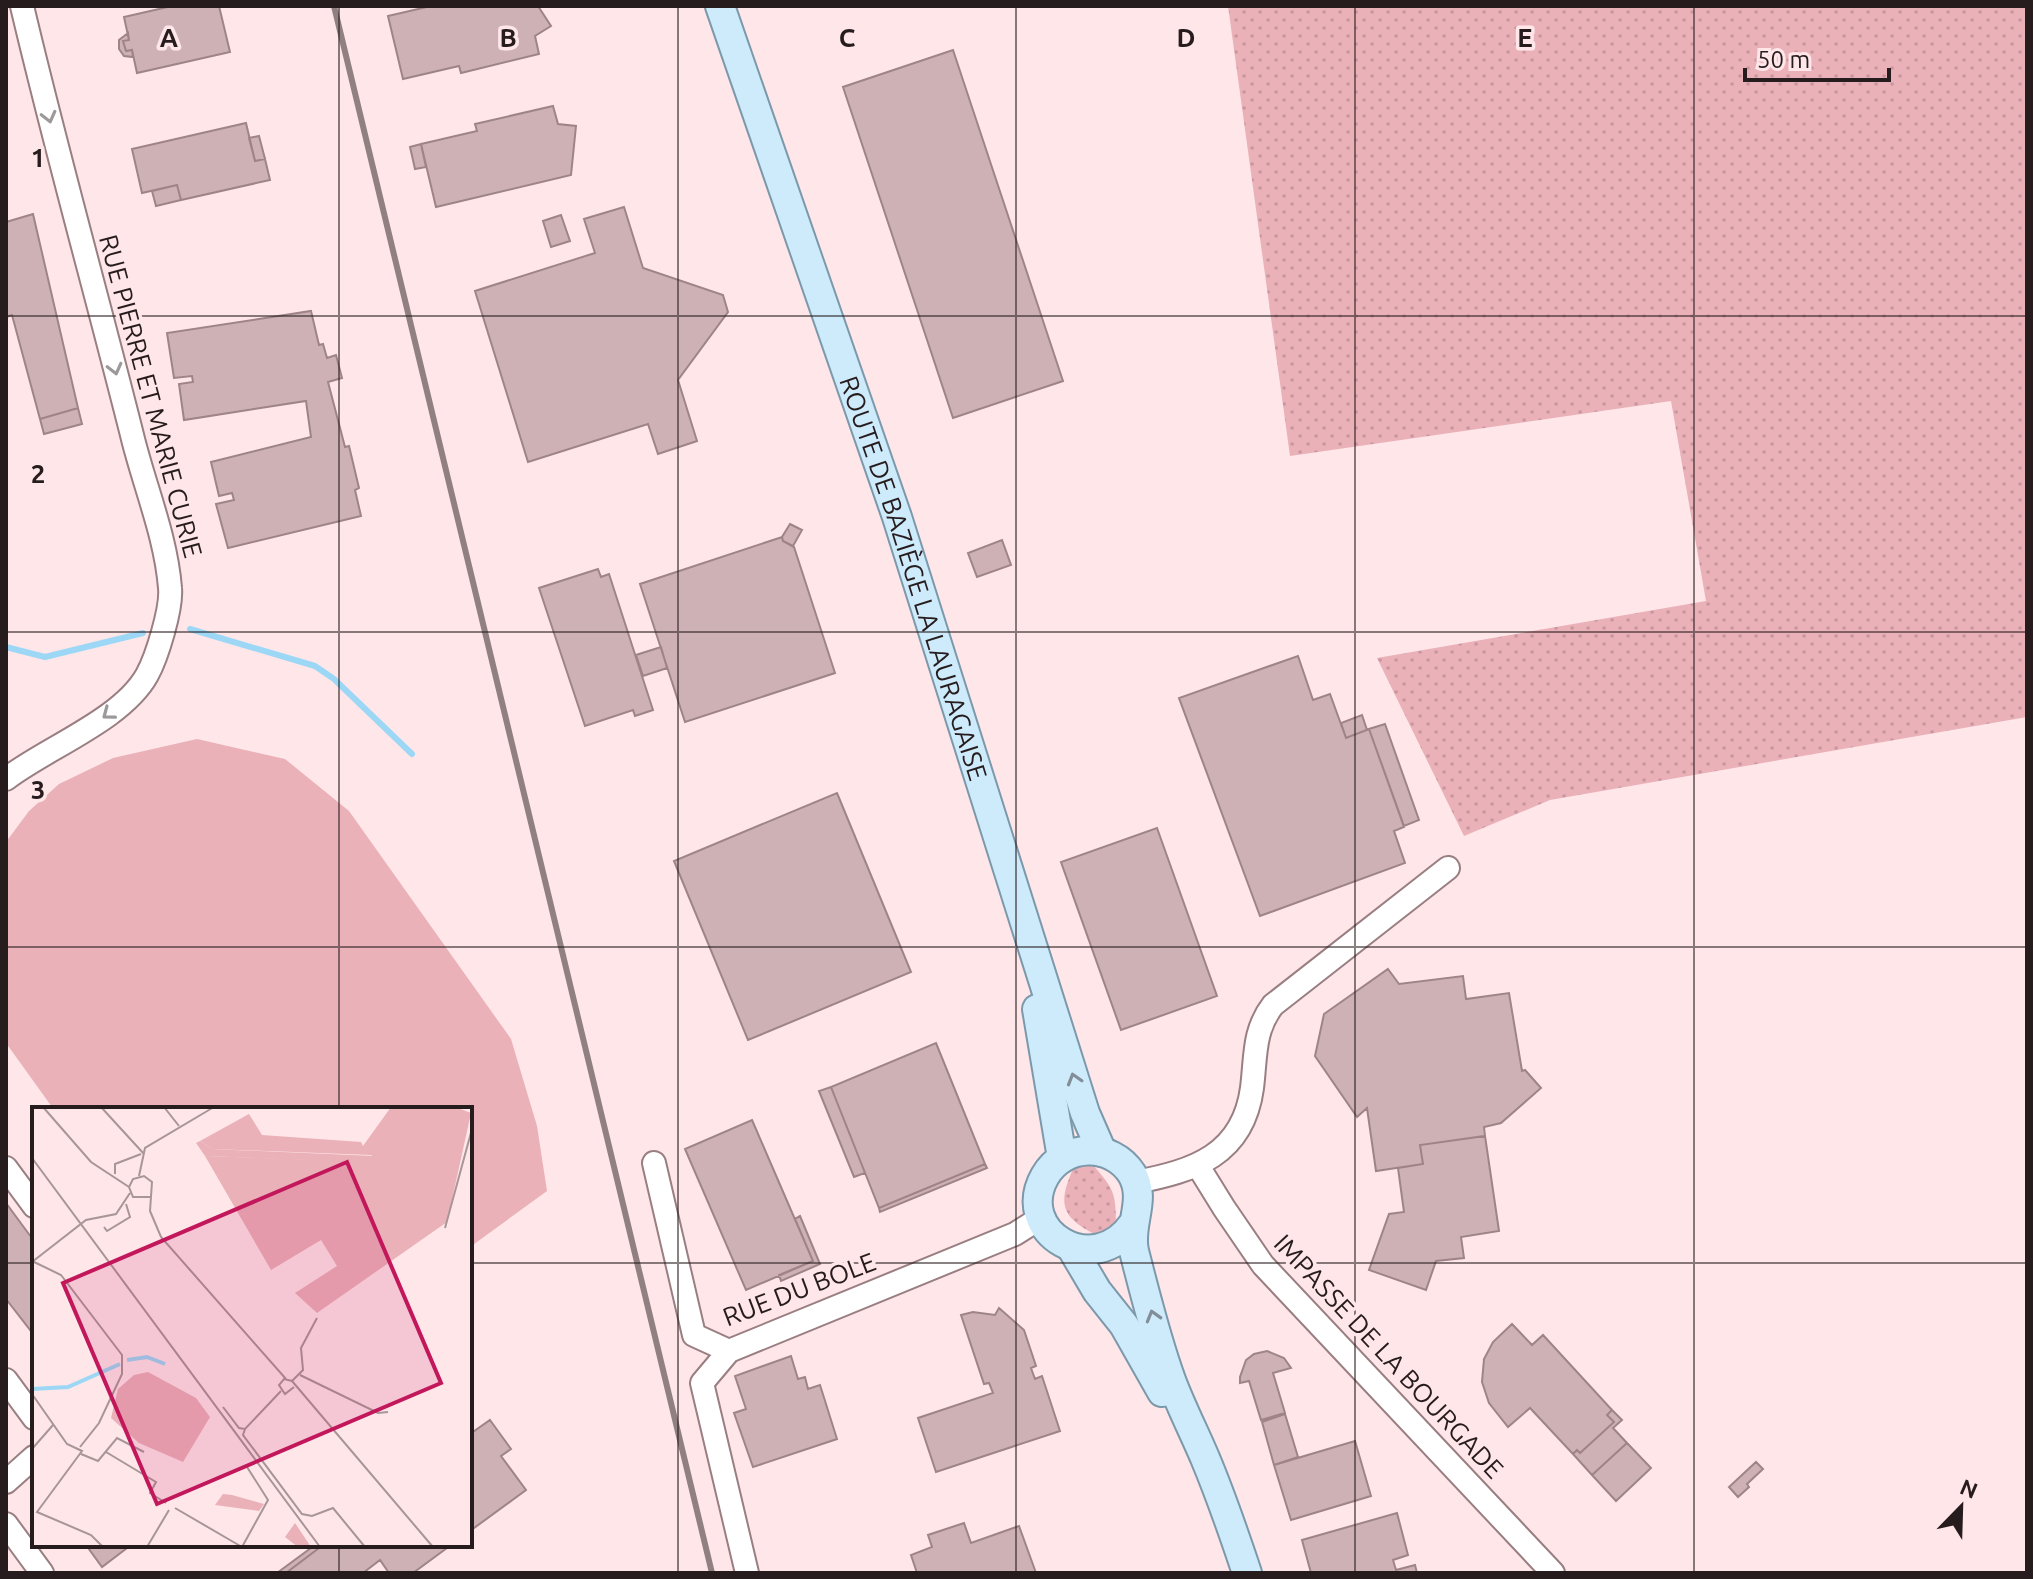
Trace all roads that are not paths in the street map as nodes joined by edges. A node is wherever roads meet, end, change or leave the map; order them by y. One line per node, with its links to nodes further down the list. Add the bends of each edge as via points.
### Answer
1 (22, 6): 4 (street, RUE PIERRE ET MARIE CURIE, one-way to 4, via 171,592 146,677 99,721)
2 (704, 6): 7 (main road, ROUTE DE BAZIÈGE LA LAURAGAISE, via 883,523 1034,995)
3 (720, 6): 6 (main road, ROUTE DE BAZIÈGE LA LAURAGAISE, one-way to 3, via 1085,1113 897,517)
4 (6, 779)
5 (1448, 868): 9 (street, via 1273,1005 1256,1035 1246,1113 1227,1144)
6 (1102, 1152): 7 (main road, via 1077,1151); 11 (main road, via 1125,1165)
7 (1062, 1158): 13 (main road, via 1041,1184)
8 (654, 1163): 16 (street, RUE DU BOLE, via 694,1335)
9 (1198, 1166): 11 (street); 26 (street, IMPASSE DE LA BOURGADE, via 1263,1265)
10 (6, 1168): 12 (street)
11 (1136, 1182): 14 (main road, via 1139,1203)
12 (32, 1203)
13 (1042, 1217): 15 (main road, via 1053,1235); 16 (street, RUE DU BOLE, via 1015,1234)
14 (1133, 1224): 15 (main road, via 1107,1247); 25 (main road, one-way to 14, via 1170,1376 1133,1246)
15 (1071, 1247): 24 (main road, via 1159,1383)
16 (729, 1351): 23 (street, via 702,1383)
17 (6, 1380): 18 (street)
18 (32, 1415)
19 (32, 1459): 20 (street)
20 (6, 1482)
21 (6, 1524): 22 (street)
22 (42, 1573)
23 (747, 1573)
24 (1233, 1573)
25 (1247, 1573)
26 (1553, 1573)

